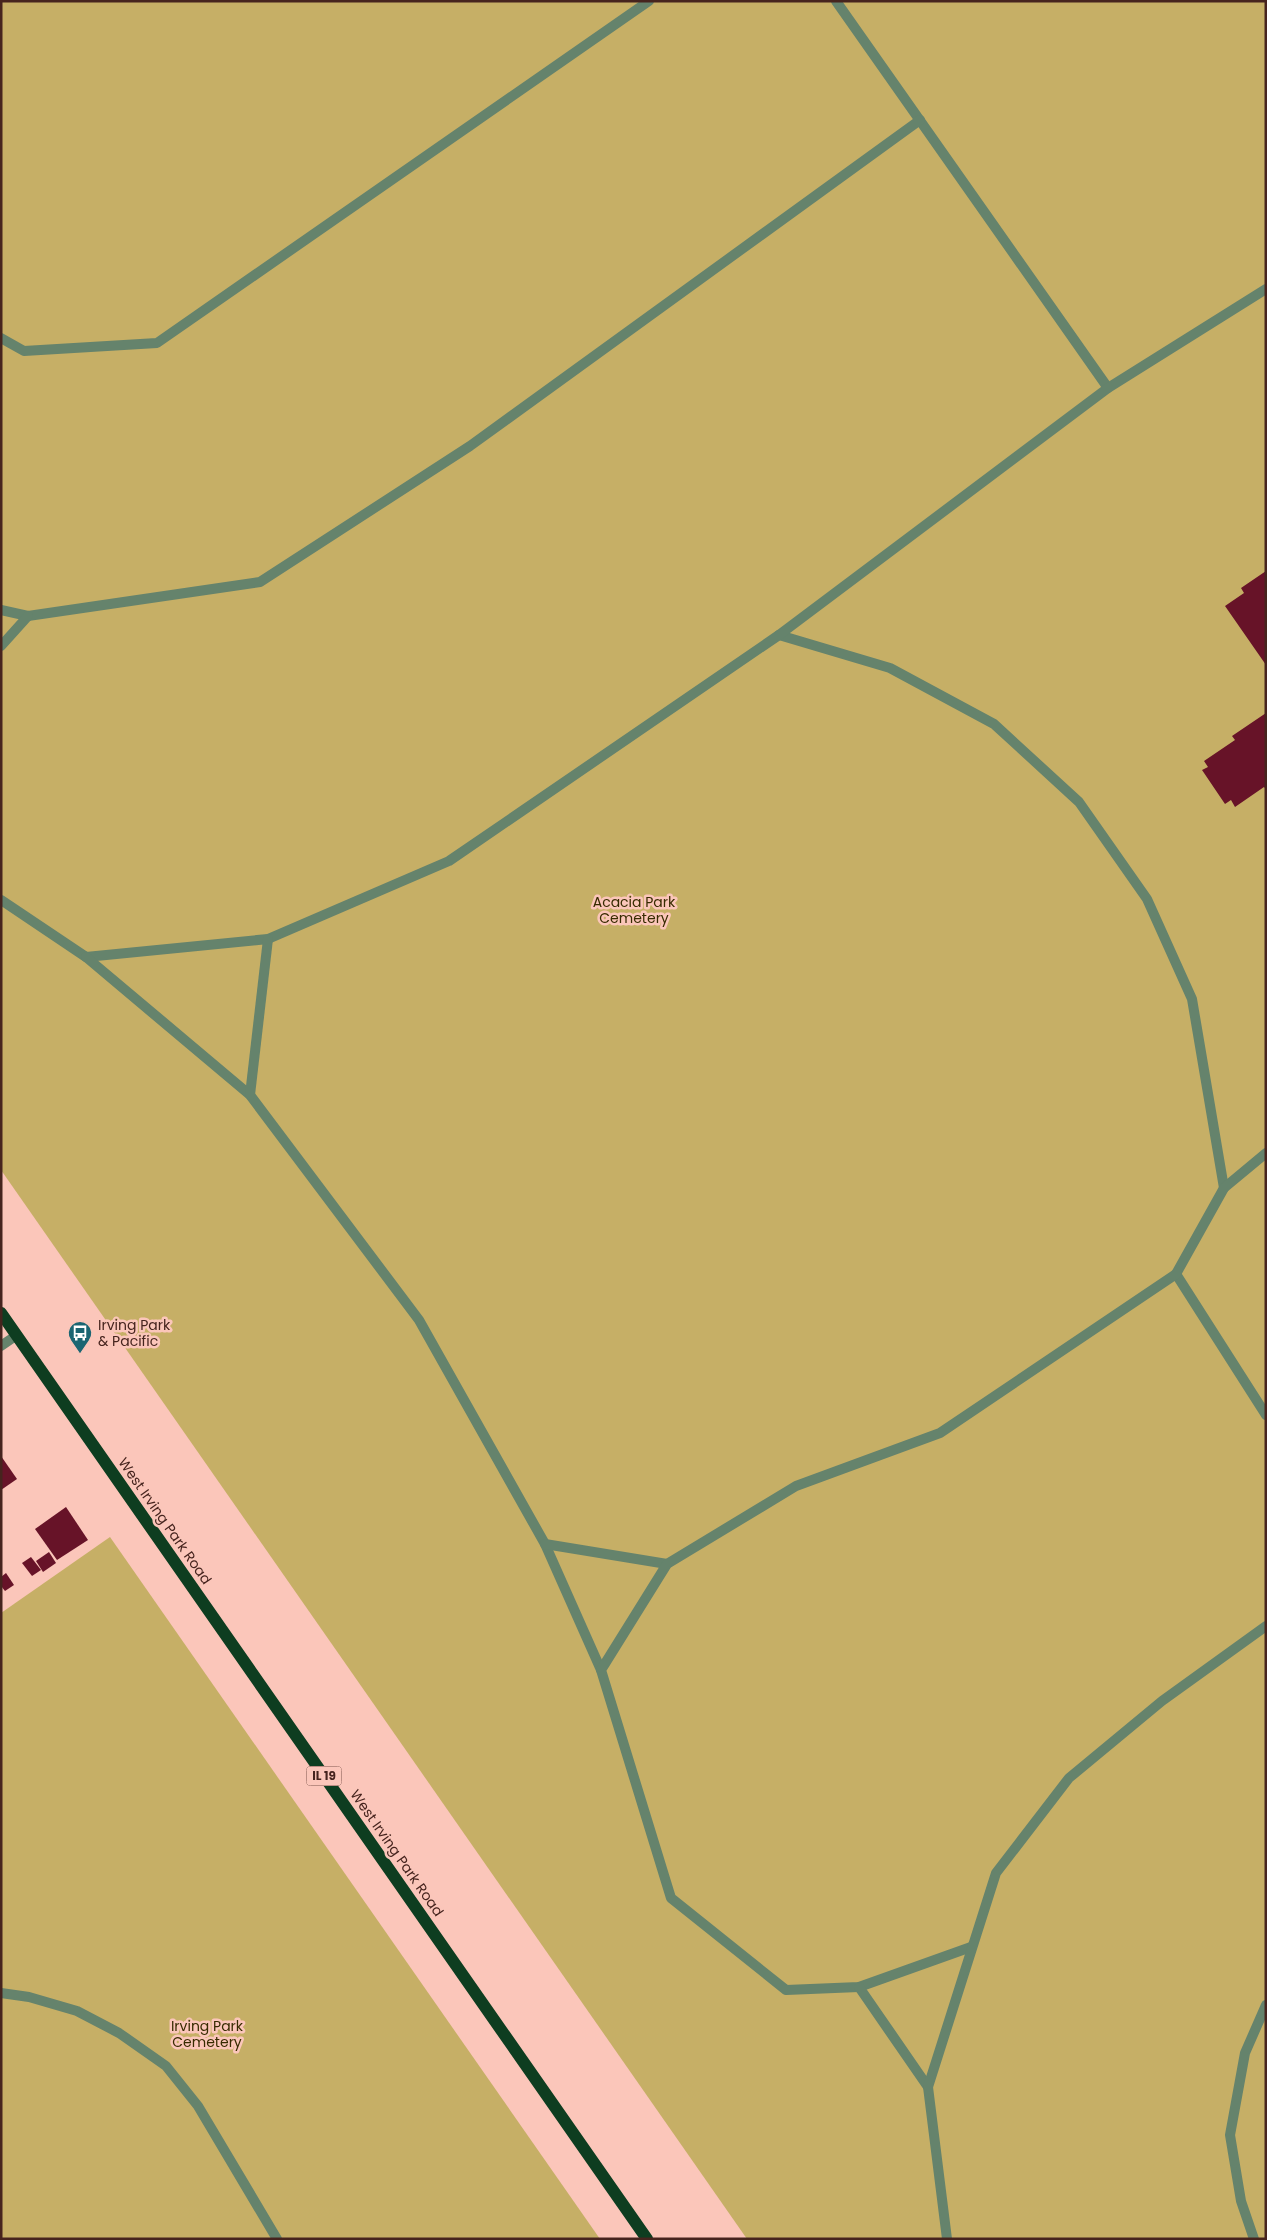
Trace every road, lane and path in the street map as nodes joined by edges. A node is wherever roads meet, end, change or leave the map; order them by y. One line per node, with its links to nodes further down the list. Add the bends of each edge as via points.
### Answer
1 (648, 1): 5 (street, via 157,343 24,351)
2 (836, 1): 3 (street)
3 (920, 120): 6 (street); 8 (street, via 470,446 260,582)
4 (1266, 289): 6 (street)
5 (1, 338)
6 (1108, 388): 9 (street)
7 (1, 610): 8 (street)
8 (28, 616): 10 (street)
9 (779, 635): 12 (street, via 449,861); 16 (street, via 890,668 994,724 1079,802 1146,898 1192,999)
10 (1, 646)
11 (1, 900): 13 (street)
12 (268, 939): 13 (street); 14 (street)
13 (86, 957): 14 (street)
14 (250, 1095): 22 (street, via 419,1320)
15 (1266, 1153): 16 (street)
16 (1224, 1188): 17 (street)
17 (1176, 1274): 21 (street); 23 (street, via 940,1433 796,1486)
18 (1, 1313): 19 (main road, West Irving Park Road / IL 19)
19 (17, 1335): 20 (street); 32 (main road, West Irving Park Road / IL 19)
20 (1, 1346)
21 (1266, 1415)
22 (546, 1544): 23 (street); 25 (street)
23 (667, 1564): 25 (street)
24 (1266, 1626): 26 (street, via 1162,1701 1069,1778 996,1873)
25 (601, 1670): 27 (street, via 671,1898 786,1990)
26 (971, 1947): 27 (street); 30 (street)
27 (859, 1987): 30 (street)
28 (1, 1993): 31 (street, via 29,1997 77,2011 120,2033 166,2066 198,2106)
29 (1266, 2005): 34 (street, via 1246,2053 1230,2135 1241,2201)
30 (928, 2087): 33 (street)
31 (277, 2239)
32 (647, 2239)
33 (947, 2239)
34 (1254, 2239)

